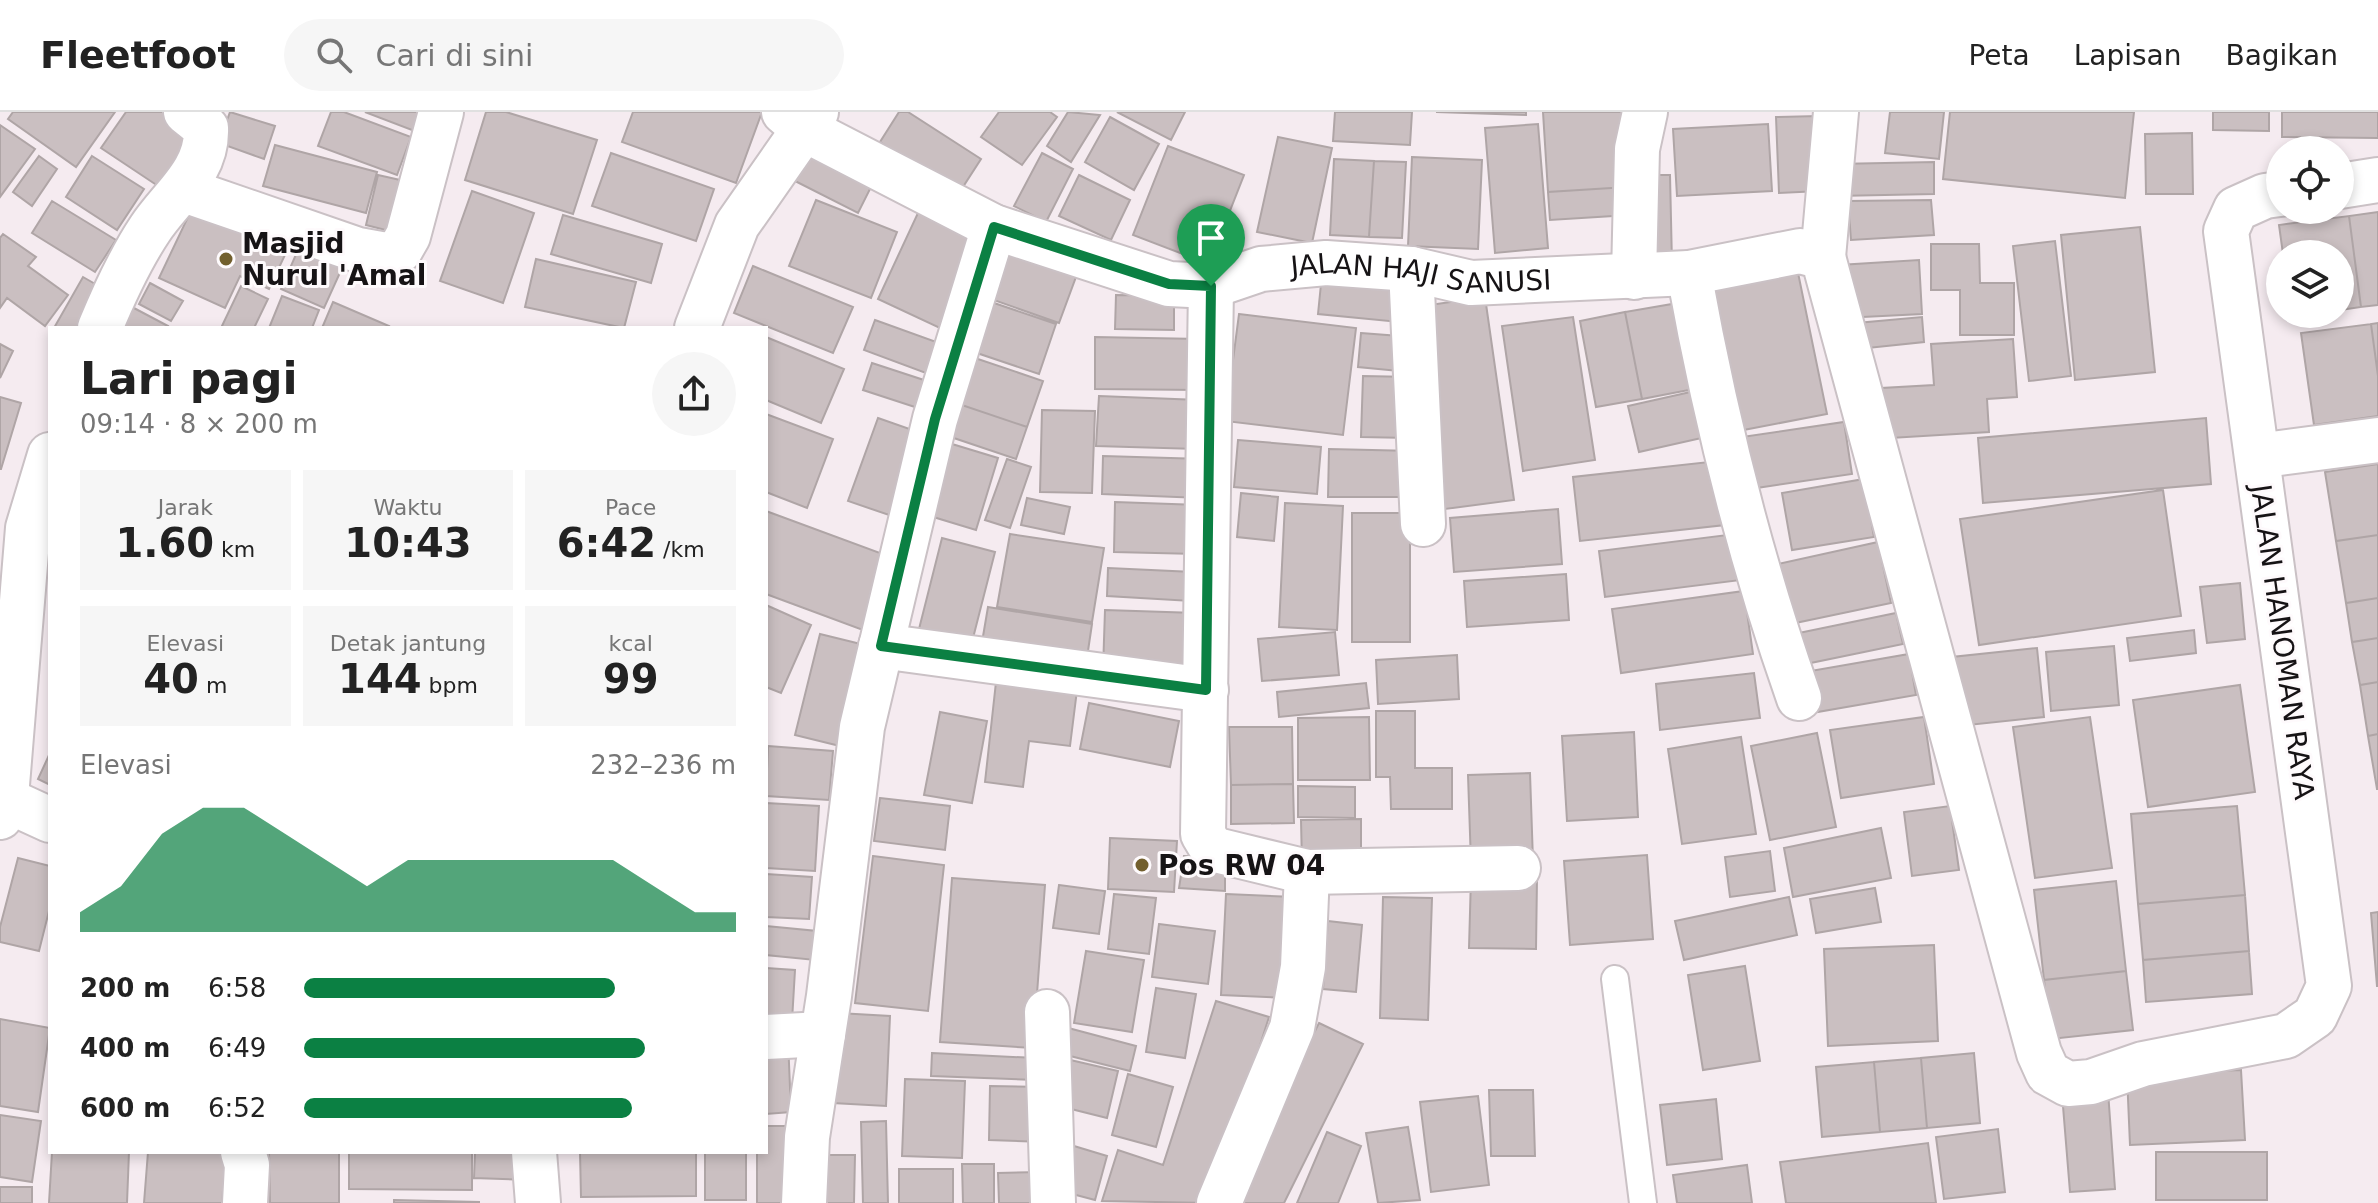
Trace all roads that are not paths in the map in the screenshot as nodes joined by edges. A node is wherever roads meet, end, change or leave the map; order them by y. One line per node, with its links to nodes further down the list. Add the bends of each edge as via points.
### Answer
1 (186, 112): 8 (street, via 204,124 206,133)
2 (441, 112): 8 (street, via 408,236 400,250 386,255)
3 (1645, 112): 14 (street, via 1637,149)
4 (1836, 112): 11 (street)
5 (801, 118): 10 (street, JALAN HAJI SANUSI); 17 (street, via 737,225)
6 (2378, 180): 7 (street)
7 (2354, 184)
8 (184, 190): 16 (street, via 151,227)
9 (2266, 196): 19 (street, JALAN HANOMAN RAYA, via 2236,209 2226,231)
10 (994, 227): 15 (street, JALAN HAJI SANUSI, via 1169,284); 23 (street, via 935,419)
11 (1823, 257): 13 (street, JALAN HAJI SANUSI, via 1800,251); 19 (street, JALAN HANOMAN RAYA, via 2039,1053 2048,1073 2068,1084 2286,1036 2315,1016 2329,986)
12 (1411, 269): 14 (street, JALAN HAJI SANUSI, via 1471,283); 15 (street, JALAN HAJI SANUSI, via 1326,263 1261,269); 21 (street)
13 (1689, 273): 14 (street, JALAN HAJI SANUSI); 25 (street, via 1708,378 1760,588)
14 (1634, 277)
15 (1211, 286): 24 (street)
16 (101, 326)
17 (698, 326)
18 (2378, 440): 19 (street)
19 (2257, 456)
20 (48, 467): 22 (street)
21 (1423, 524)
22 (14, 526): 26 (street)
23 (881, 646): 24 (street); 32 (street, via 862,727)
24 (1206, 690): 29 (street, via 1203,834 1212,849)
25 (1799, 698)
26 (2, 804): 27 (street)
27 (48, 819)
28 (1518, 868): 29 (street)
29 (1307, 872): 40 (street, via 1303,967 1292,1028)
30 (1615, 979): 41 (lane)
31 (1047, 1012): 39 (street)
32 (823, 1034): 33 (street); 38 (street, via 807,1137)
33 (768, 1037)
34 (244, 1154): 36 (street)
35 (534, 1154): 37 (street)
36 (245, 1203)
37 (538, 1203)
38 (804, 1203)
39 (1053, 1203)
40 (1219, 1203)
41 (1643, 1203)

